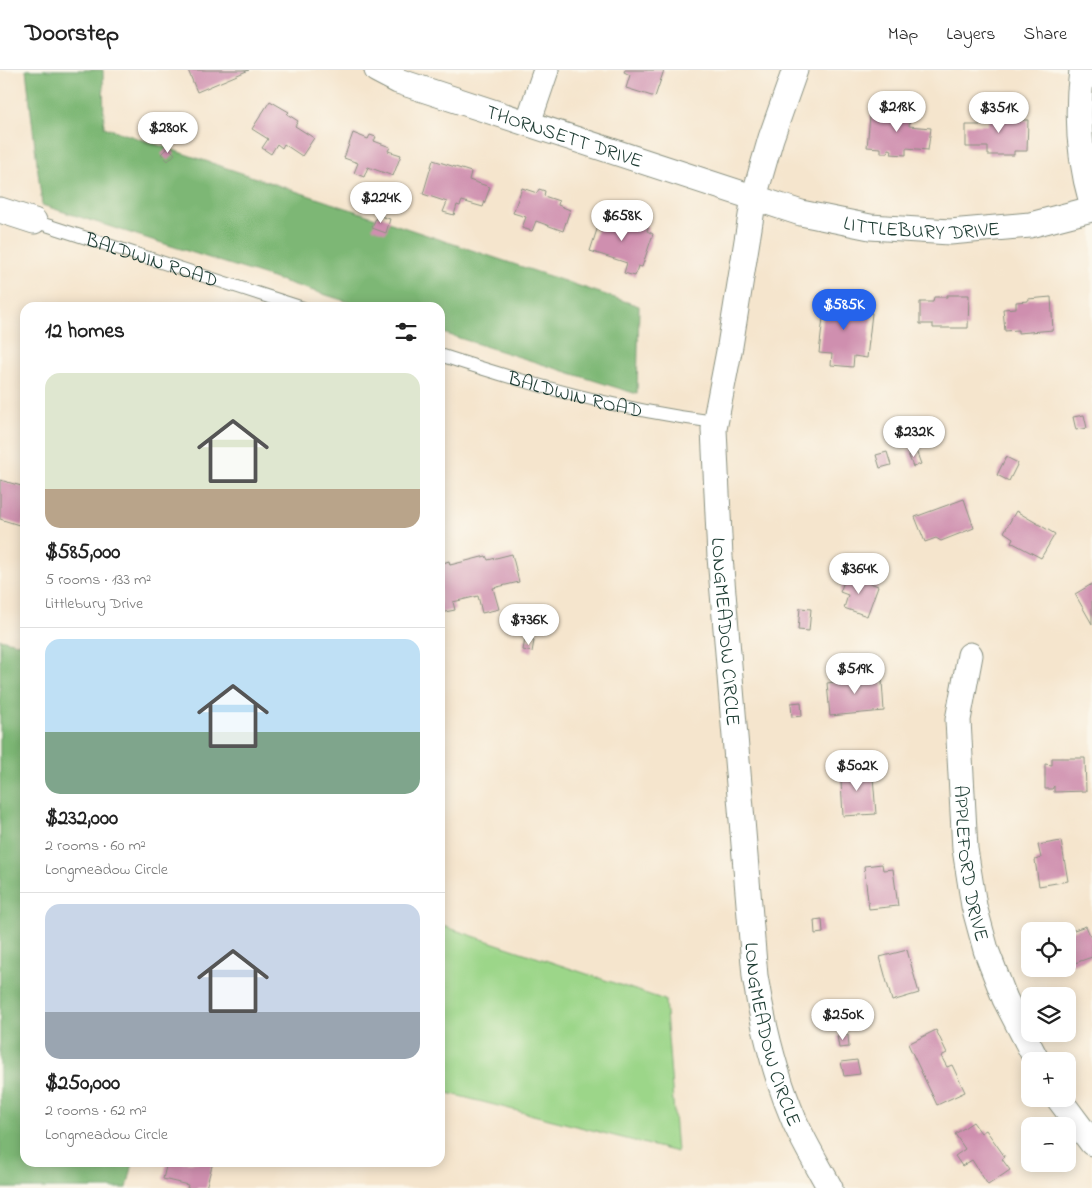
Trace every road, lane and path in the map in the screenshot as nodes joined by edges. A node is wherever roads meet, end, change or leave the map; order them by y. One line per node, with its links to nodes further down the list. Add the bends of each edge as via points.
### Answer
1 (377, 70): 5 (street, THORNSETT DRIVE, via 398,81)
2 (546, 70): 5 (street)
3 (794, 70): 6 (street, LONGMEADOW CIRCLE)
4 (1082, 70): 7 (street, via 1078,140)
5 (528, 123): 6 (street, THORNSETT DRIVE)
6 (754, 197): 8 (street, LITTLEBURY DRIVE, via 801,213 870,227 950,232 1030,225); 13 (street, LONGMEADOW CIRCLE)
7 (1092, 203)
8 (1092, 209)
9 (0, 210): 10 (street, BALDWIN ROAD)
10 (34, 221): 11 (lane, BALDWIN ROAD)
11 (284, 302)
12 (445, 357): 13 (lane, BALDWIN ROAD, via 531,385 611,406)
13 (715, 422): 18 (street, LONGMEADOW CIRCLE, via 720,557 755,976 775,1070 794,1121)
14 (970, 655): 15 (street, APPLEFORD DRIVE, via 958,720 966,849 974,906 1002,991)
15 (1032, 1052)
16 (1065, 1107): 17 (street)
17 (1092, 1142)
18 (830, 1188)

